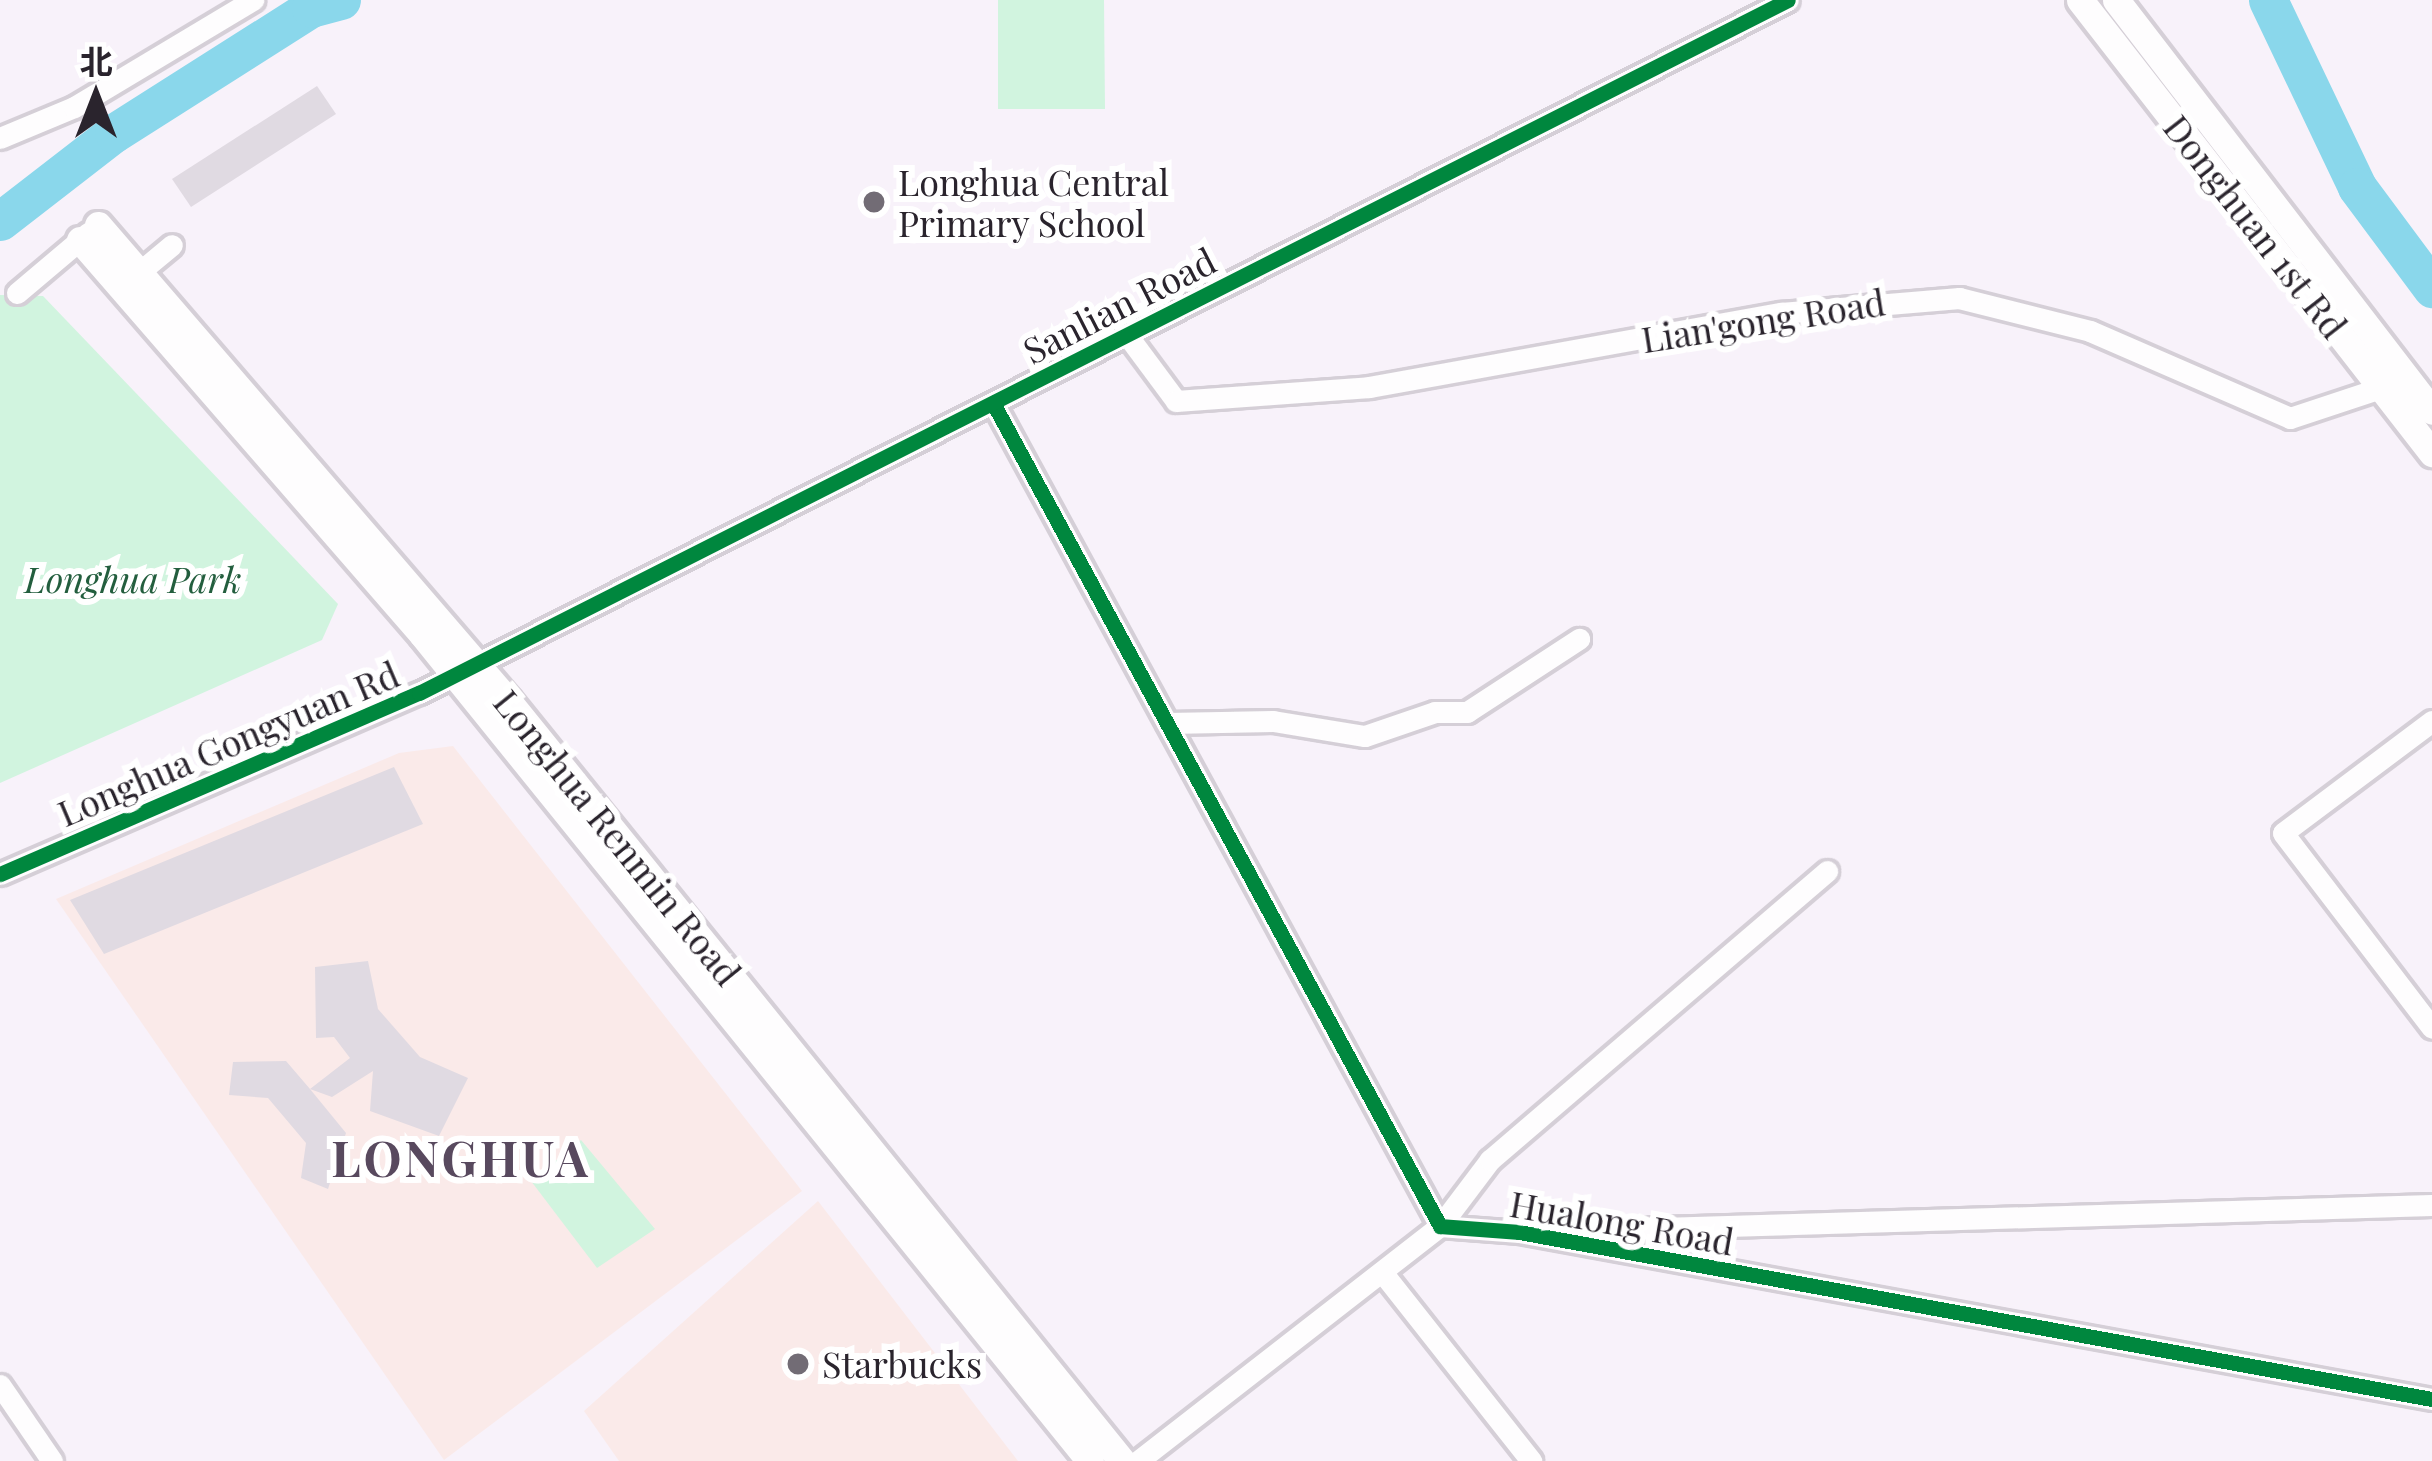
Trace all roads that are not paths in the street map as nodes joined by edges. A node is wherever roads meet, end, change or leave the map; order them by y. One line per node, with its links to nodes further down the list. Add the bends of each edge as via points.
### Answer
1 (253, 0): 5 (street, via 74,107)
2 (1788, 0): 10 (street, Sanlian Road)
3 (2080, 0): 11 (main road, Donghuan 1st Rd)
4 (2116, 0): 11 (main road, Donghuan 1st Rd)
5 (0, 139)
6 (89, 232): 8 (main road, Longhua Renmin Road); 9 (street)
7 (172, 245): 8 (street)
8 (131, 279): 16 (main road, Longhua Renmin Road)
9 (17, 292)
10 (1127, 335): 11 (street, Lian'gong Road, via 1176,401 1369,387 1781,313 1959,298 2090,331 2290,418); 12 (street, Sanlian Road)
11 (2395, 384): 13 (main road, Donghuan 1st Rd); 14 (main road, Donghuan 1st Rd)
12 (993, 403): 16 (street, Sanlian Road); 18 (street)
13 (2432, 410)
14 (2432, 453)
15 (1579, 639): 18 (street, via 1467,712 1435,712 1365,736 1273,721)
16 (466, 669): 20 (street, Longhua Gongyuan Rd); 29 (main road, Longhua Renmin Road); 30 (main road, Longhua Renmin Road)
17 (2432, 722): 21 (street, via 2283,833)
18 (1167, 723): 23 (street)
19 (1827, 871): 23 (street, via 1490,1160)
20 (0, 874)
21 (2432, 1028)
22 (2432, 1205): 24 (street)
23 (1440, 1226): 24 (street, Hualong Road); 25 (street)
24 (1519, 1232): 27 (street, Hualong Road)
25 (1382, 1272): 31 (street); 32 (street)
26 (0, 1385): 28 (street)
27 (2432, 1399)
28 (52, 1461)
29 (1090, 1461)
30 (1123, 1461)
31 (1138, 1461)
32 (1531, 1461)

